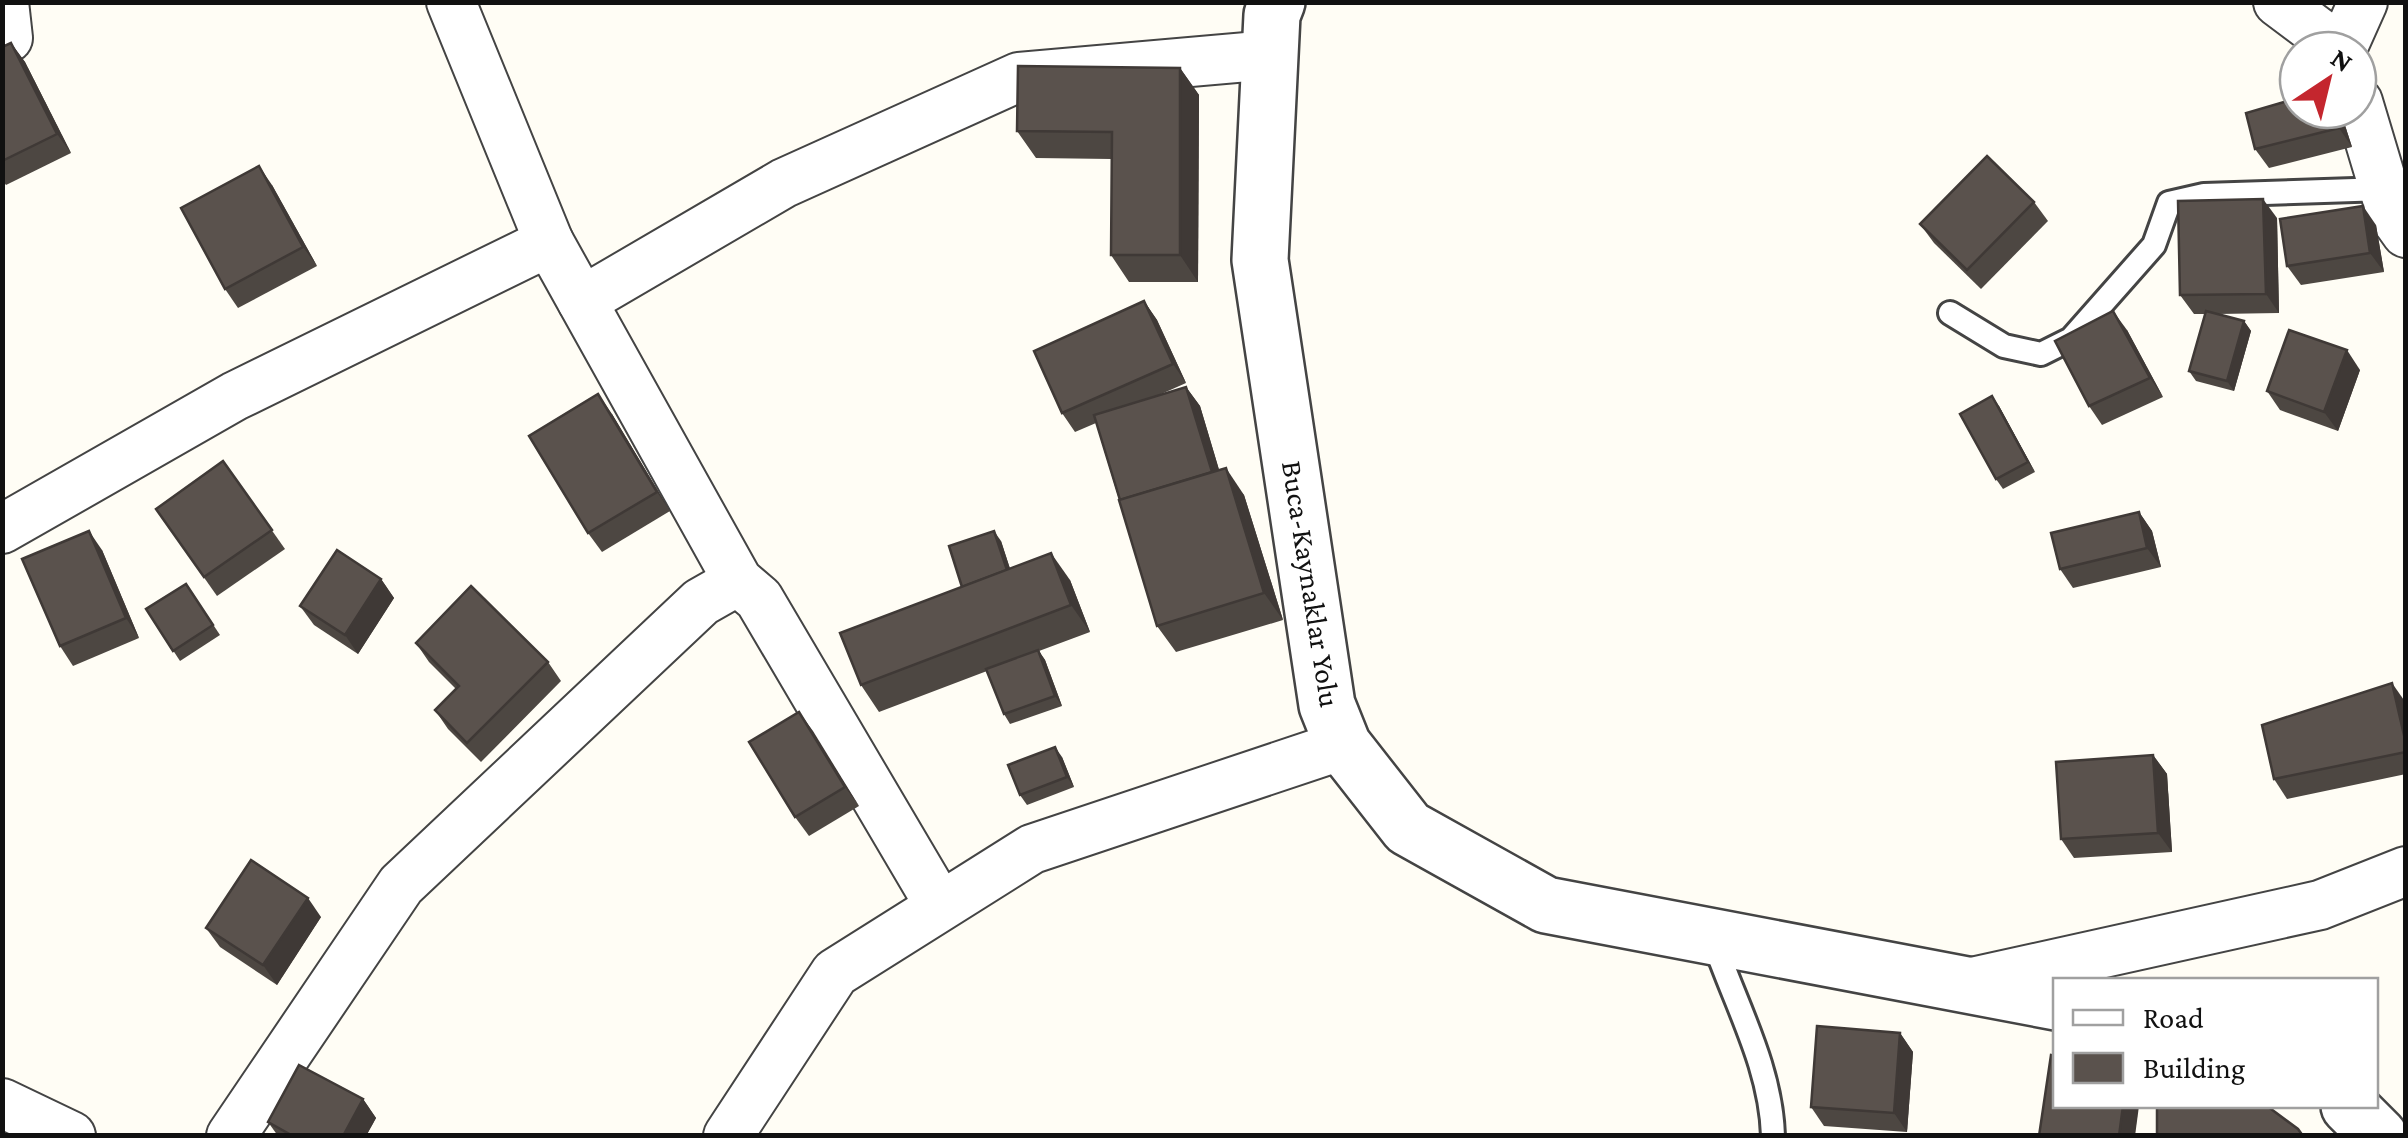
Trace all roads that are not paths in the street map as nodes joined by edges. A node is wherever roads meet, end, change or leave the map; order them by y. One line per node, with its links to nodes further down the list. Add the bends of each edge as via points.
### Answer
1 (450, 2): 10 (street)
2 (2278, 2): 5 (street)
3 (2364, 2): 6 (street)
4 (1274, 29): 11 (street, via 1018,76 784,184); 15 (street, Buca-Kaynaklar Yolu, via 1260,260 1326,705)
5 (2316, 30)
6 (2351, 30)
7 (2370, 130): 8 (street)
8 (2395, 187): 9 (street, via 2391,212); 12 (lane, via 2204,195 2169,203 2154,245 2071,338 2041,354 2004,346)
9 (2406, 233)
10 (549, 242): 11 (street); 13 (street, via 235,396)
11 (582, 301): 14 (street)
12 (1950, 313)
13 (2, 529)
14 (738, 580): 17 (street, via 759,600); 24 (street, via 702,602 401,885)
15 (1343, 746): 17 (street, via 1032,848); 18 (street, Buca-Kaynaklar Yolu, via 1408,828 1546,904)
16 (2406, 871): 19 (street, via 2320,905)
17 (940, 906): 25 (street, via 835,973)
18 (1712, 936): 19 (street, Buca-Kaynaklar Yolu); 26 (lane, via 1756,1044)
19 (1964, 984): 20 (street, Buca-Kaynaklar Yolu)
20 (2053, 1001)
21 (2, 1103): 23 (street)
22 (2351, 1108): 27 (street)
23 (71, 1136)
24 (231, 1136)
25 (728, 1136)
26 (1772, 1136)
27 (2379, 1136)

